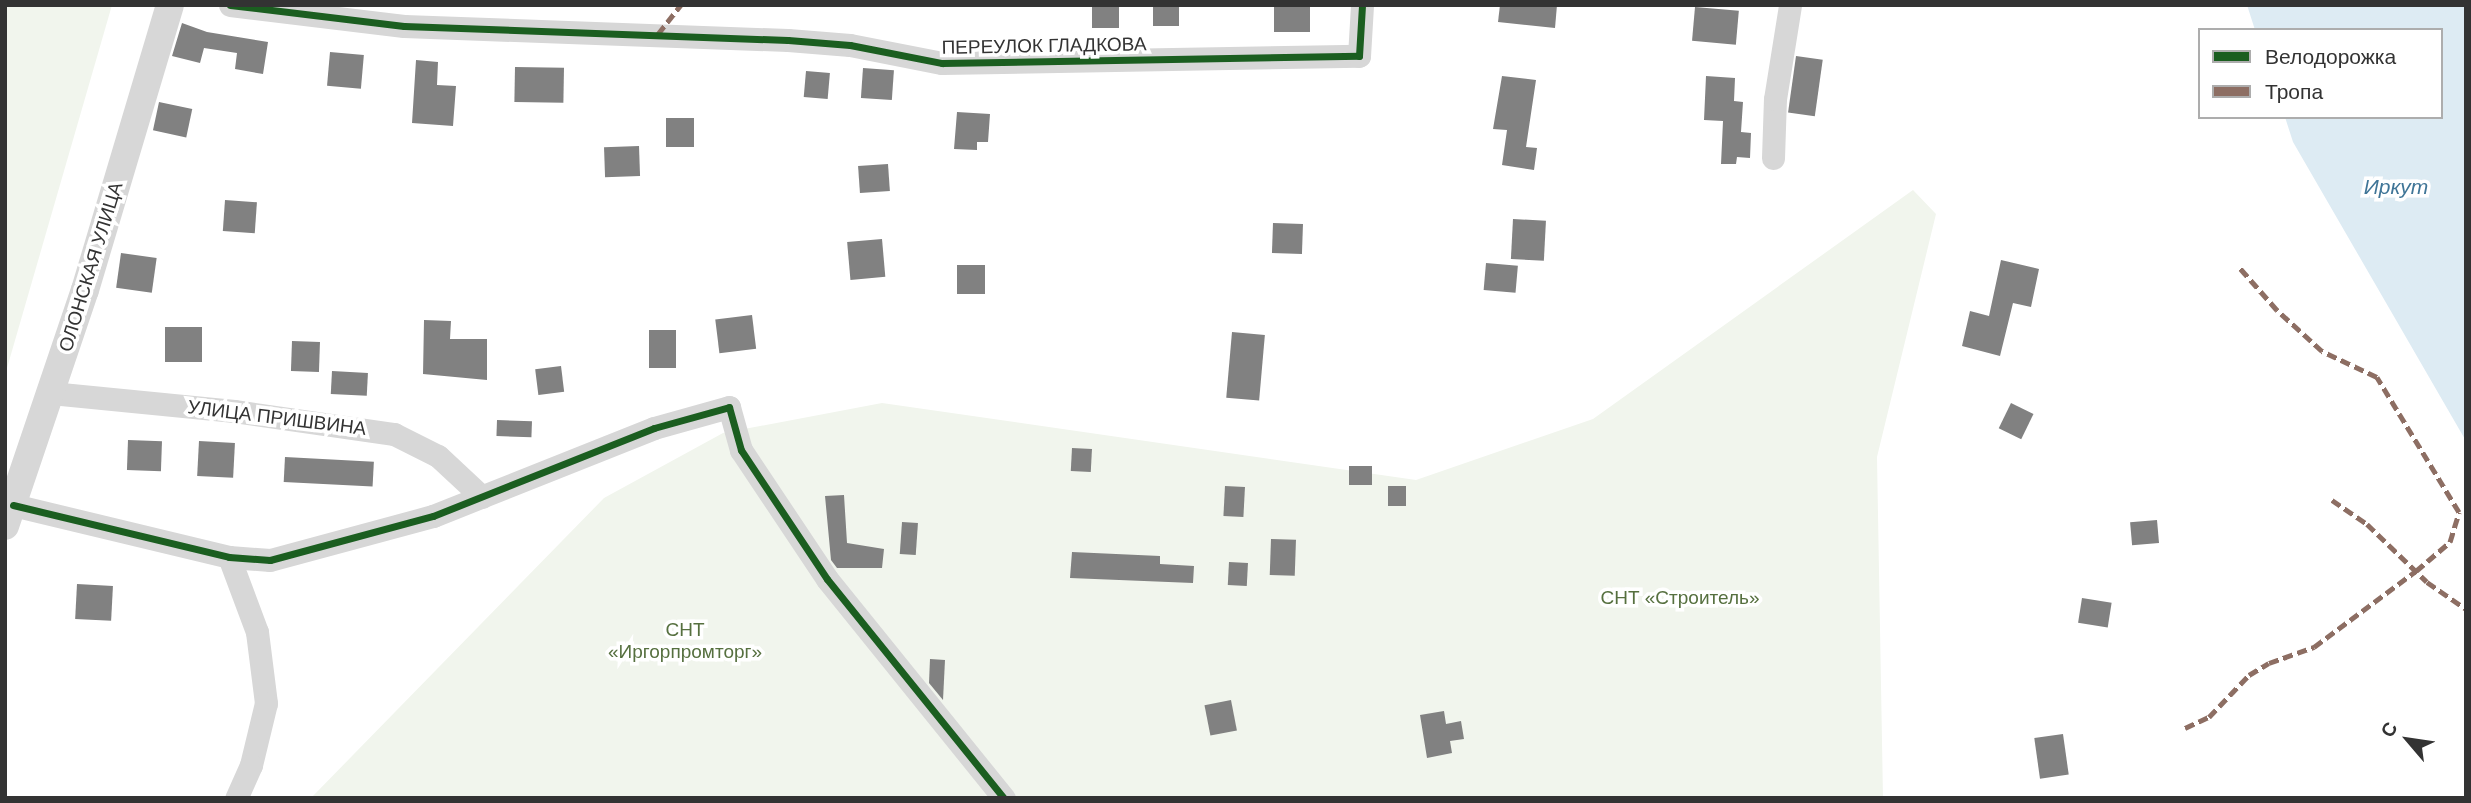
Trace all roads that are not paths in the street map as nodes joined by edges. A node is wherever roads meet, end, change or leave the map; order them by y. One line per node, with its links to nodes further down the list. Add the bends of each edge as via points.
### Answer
1 (170, 5): 6 (street, ОЛОНСКАЯ УЛИЦА)
2 (230, 5): 3 (street, ПЕРЕУЛОК ГЛАДКОВА, via 404,26 850,45 943,63 1359,56)
3 (1362, 5)
4 (1790, 5): 5 (street, via 1775,99)
5 (1773, 158)
6 (51, 393): 7 (street, УЛИЦА ПРИШВИНА, via 234,411 394,434 438,456); 8 (street, ОЛОНСКАЯ УЛИЦА)
7 (482, 497): 9 (street, via 433,516 299,554 270,560); 11 (street, via 654,428 729,407 741,450 827,579)
8 (9, 515): 9 (street)
9 (229, 557): 10 (street, via 257,632 266,703 251,765)
10 (236, 798)
11 (1004, 798)

